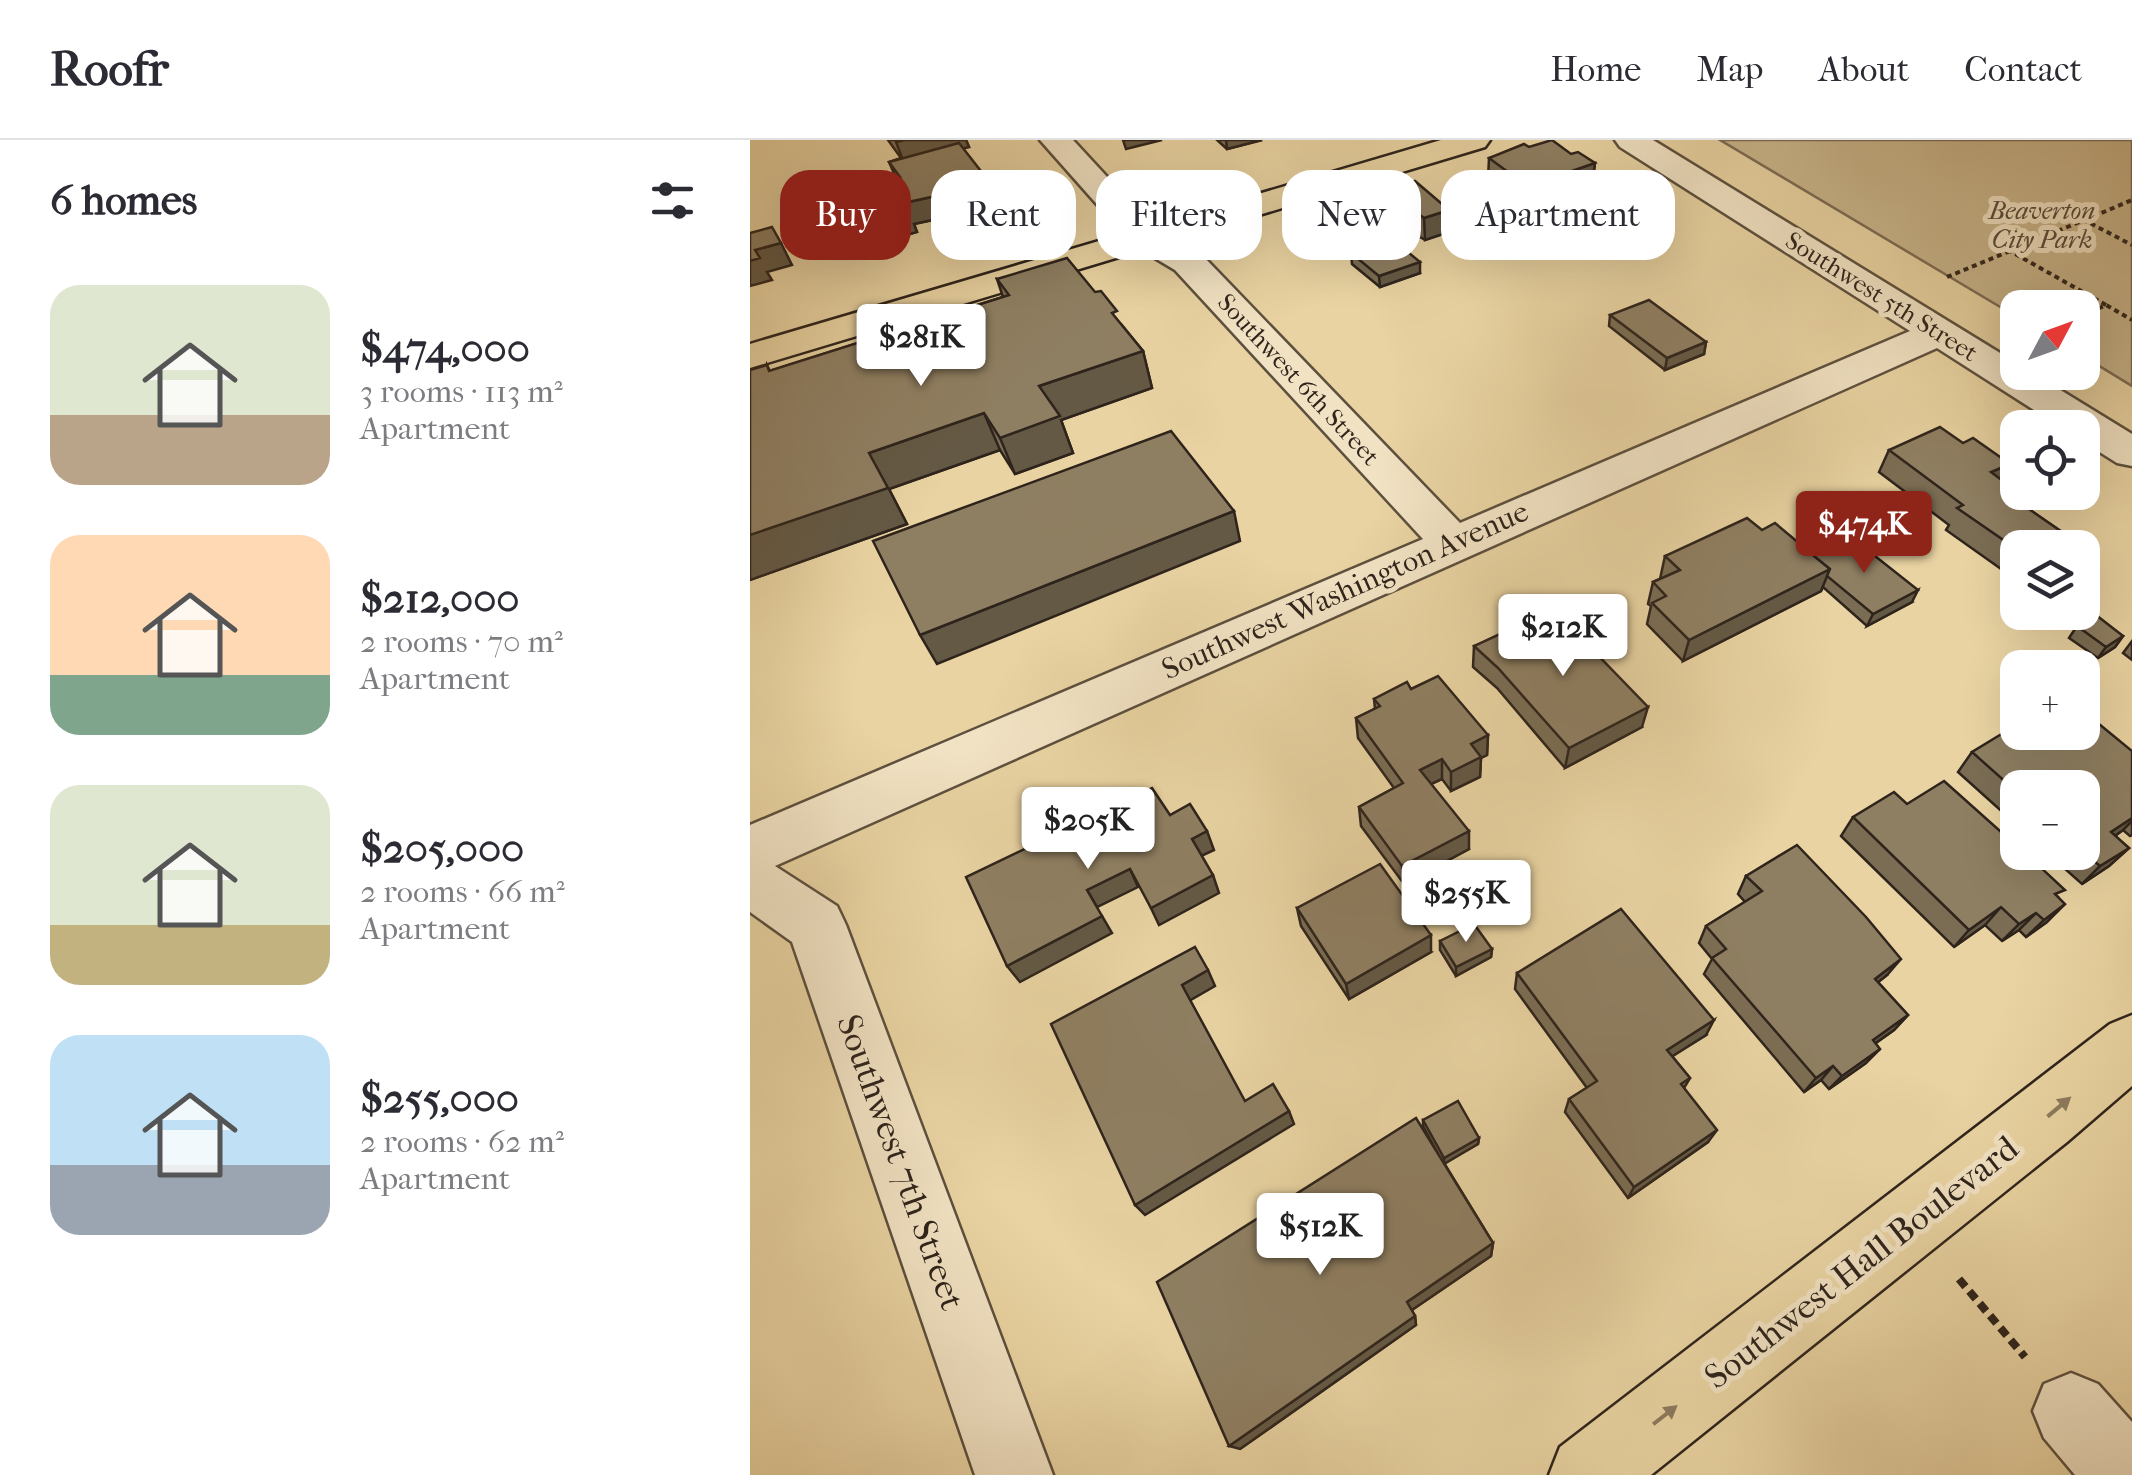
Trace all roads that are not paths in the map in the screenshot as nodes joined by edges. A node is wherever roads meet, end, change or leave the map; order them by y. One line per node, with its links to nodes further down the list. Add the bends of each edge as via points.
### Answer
1 (1056, 140): 4 (street, Southwest 6th Street)
2 (1474, 140): 5 (main road)
3 (1632, 140): 8 (street, Southwest 5th Street)
4 (1096, 184)
5 (1262, 203)
6 (1096, 253): 9 (main road)
7 (1184, 260): 11 (street, Southwest 6th Street)
8 (1940, 332): 10 (street, Southwest 5th Street); 11 (street, Southwest Washington Avenue)
9 (750, 356)
10 (2132, 453)
11 (1452, 542): 12 (street, Southwest Washington Avenue)
12 (750, 851)
13 (750, 880): 16 (street, Southwest 7th Street, via 816,925)
14 (2132, 1045): 17 (main road, Southwest Hall Boulevard, one-way to 14)
15 (2072, 1411): 18 (street)
16 (1014, 1475)
17 (1588, 1475)
18 (2126, 1475)

